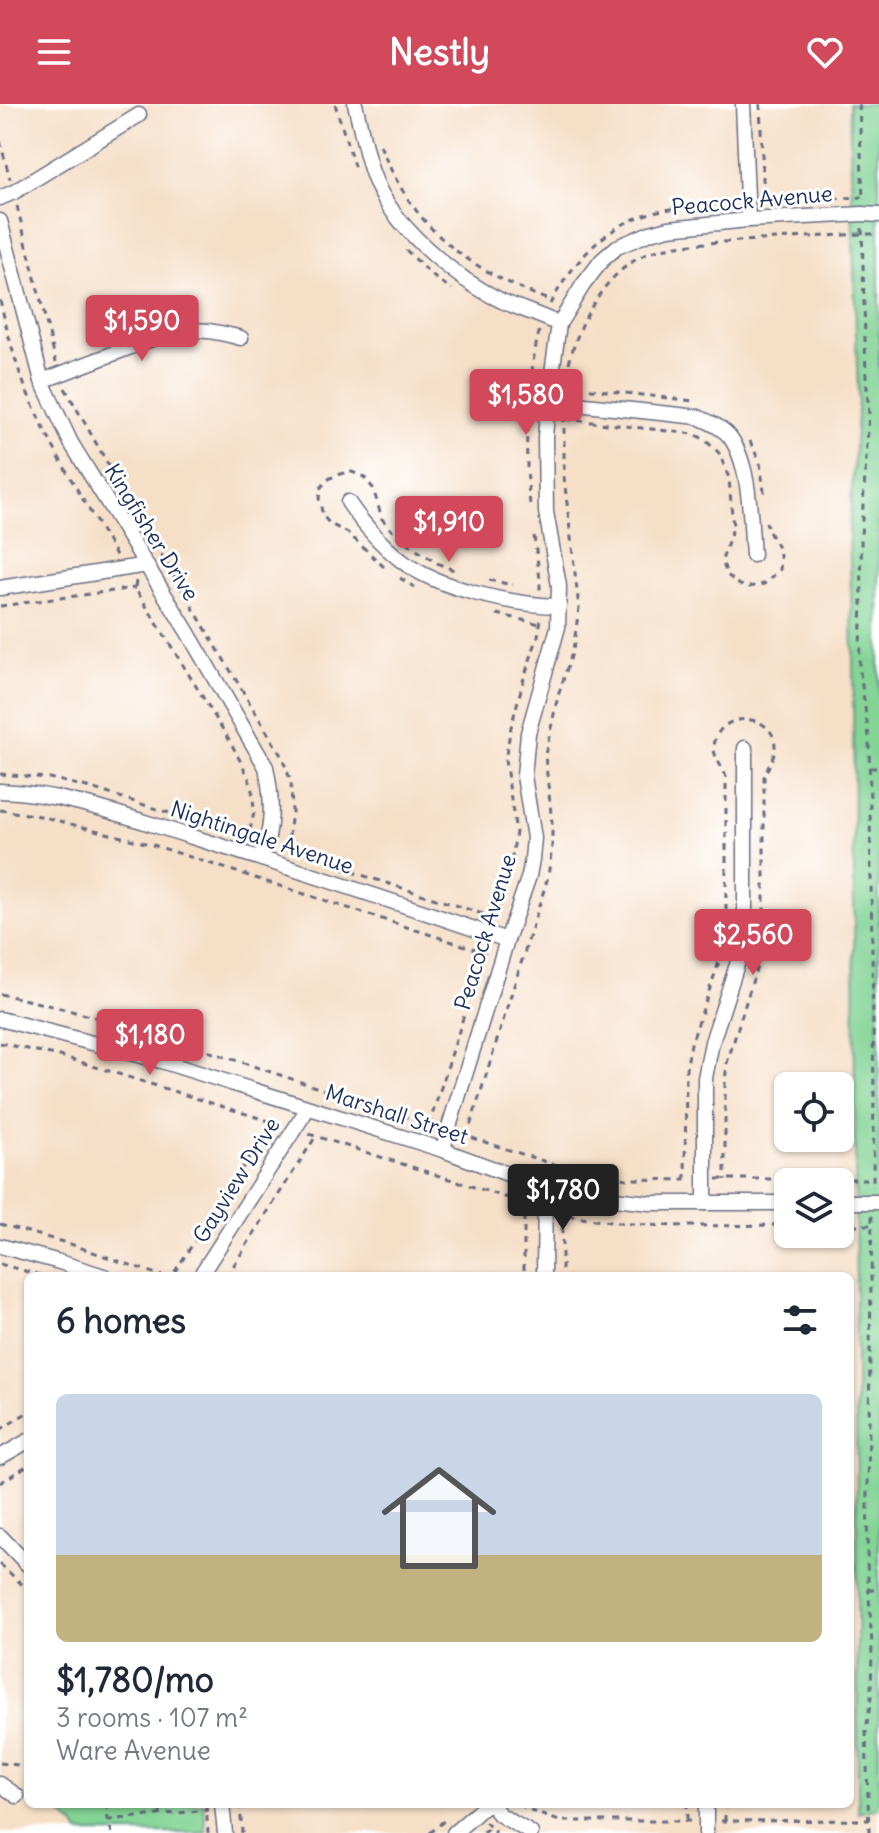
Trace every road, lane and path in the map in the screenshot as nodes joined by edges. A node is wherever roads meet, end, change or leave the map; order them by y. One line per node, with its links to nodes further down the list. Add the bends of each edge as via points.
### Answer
1 (355, 104): 20 (street, via 373,177 407,230 480,287)
2 (743, 104): 10 (street)
3 (760, 104): 11 (path)
4 (859, 104): 9 (path)
5 (139, 115): 8 (street)
6 (0, 141): 8 (path)
7 (380, 144): 19 (path, via 406,198 442,240 492,276)
8 (7, 195): 24 (path)
9 (862, 197): 11 (path); 12 (path)
10 (747, 202): 11 (path); 14 (street); 19 (path, via 656,212 624,224 570,269)
11 (764, 203)
12 (863, 214): 13 (street, Peacock Avenue); 14 (street, Peacock Avenue); 16 (path)
13 (879, 215)
14 (748, 220): 21 (street, Peacock Avenue, via 669,228 617,247 583,285)
15 (0, 221): 25 (street, Kingfisher Drive)
16 (862, 234): 17 (path); 23 (path, via 697,244 645,255 621,270 599,295 578,334); 45 (path, via 869,414 859,664)
17 (879, 234)
18 (0, 300): 38 (path, via 25,387 49,439)
19 (551, 301): 20 (path)
20 (544, 317): 21 (street); 32 (path, via 529,400)
21 (559, 324): 26 (street, Peacock Avenue)
22 (241, 338): 24 (street, via 181,330)
23 (567, 372)
24 (59, 374): 25 (street); 49 (path, via 282,757 292,797 287,851)
25 (42, 381): 37 (street, Kingfisher Drive, via 71,443)
26 (548, 401): 27 (street); 43 (street, Peacock Avenue, via 546,512)
27 (565, 402): 28 (path, via 566,386); 29 (path); 36 (street, via 698,417 715,424 729,437 745,476)
28 (702, 403)
29 (564, 419): 34 (path, via 693,434 713,446 729,478 733,528 723,563 727,575 740,585 764,584 780,570 779,549); 62 (path, via 564,477 579,608 545,755 551,860)
30 (744, 432): 33 (path, via 760,463)
31 (348, 502): 42 (street, via 404,563 441,582)
32 (530, 505)
33 (765, 508)
34 (766, 523)
35 (534, 534): 42 (path)
36 (753, 555)
37 (147, 565): 38 (street); 49 (street, Kingfisher Drive, via 266,767 272,814)
38 (126, 570): 39 (street); 40 (path, via 136,578)
39 (0, 588)
40 (135, 588): 41 (path); 49 (path, via 249,778 254,813 248,838)
41 (0, 606)
42 (540, 606): 43 (street); 51 (path, via 538,636 505,760 516,832)
43 (559, 606): 53 (street, Peacock Avenue, via 558,627 528,733 524,776 534,838 532,859)
44 (745, 748): 64 (street, via 745,929 705,1078)
45 (870, 768): 46 (path); 65 (path)
46 (879, 768)
47 (0, 791): 49 (street, Nightingale Avenue, via 77,802)
48 (0, 810): 54 (path, via 153,845)
49 (265, 852): 52 (street, Nightingale Avenue)
50 (331, 865): 51 (path)
51 (495, 918): 52 (path)
52 (489, 934): 53 (street, Nightingale Avenue); 54 (path)
53 (507, 940): 60 (street, Peacock Avenue)
54 (484, 952): 59 (path)
55 (0, 994): 59 (path, via 140,1031)
56 (0, 1019): 58 (street, Marshall Street, via 161,1061)
57 (0, 1043): 83 (path, via 64,1057 272,1122)
58 (308, 1108): 63 (street, Marshall Street); 84 (street, Gayview Drive)
59 (429, 1125): 60 (path)
60 (448, 1130): 62 (path); 63 (street, Peacock Avenue)
61 (316, 1136): 85 (path)
62 (467, 1136): 64 (path, via 571,1170 657,1181)
63 (443, 1150): 66 (street, Marshall Street)
64 (705, 1178): 65 (path); 70 (street)
65 (873, 1179): 68 (path)
66 (545, 1188): 70 (street, Marshall Street, via 650,1203); 87 (street)
67 (854, 1202): 68 (street)
68 (876, 1202): 75 (path)
69 (524, 1203): 86 (path)
70 (705, 1203): 71 (street, Marshall Street)
71 (774, 1203)
72 (562, 1214): 88 (path)
73 (0, 1224): 82 (path)
74 (854, 1225): 75 (path)
75 (871, 1225): 76 (path)
76 (871, 1239): 77 (path); 99 (path)
77 (879, 1239)
78 (0, 1246): 81 (street)
79 (0, 1264): 80 (path)
80 (29, 1272)
81 (91, 1272)
82 (150, 1272)
83 (175, 1272)
84 (203, 1272)
85 (230, 1272)
86 (524, 1272)
87 (544, 1272)
88 (562, 1272)
89 (24, 1415): 90 (path)
90 (0, 1430)
91 (24, 1443): 92 (street)
92 (0, 1457)
93 (24, 1468): 94 (path)
94 (0, 1483)
95 (0, 1536): 96 (street)
96 (24, 1561)
97 (0, 1564): 98 (path)
98 (24, 1586)
99 (868, 1590): 100 (path); 129 (path)
100 (879, 1590)
101 (0, 1763): 102 (path)
102 (24, 1766)
103 (0, 1784): 104 (street)
104 (17, 1796)
105 (107, 1808): 117 (path)
106 (160, 1808): 116 (path)
107 (214, 1808): 115 (path)
108 (222, 1808): 123 (street)
109 (240, 1808): 124 (path)
110 (484, 1808): 125 (street)
111 (493, 1808): 127 (street)
112 (687, 1808): 119 (path)
113 (706, 1808): 128 (street)
114 (725, 1808): 118 (path)
115 (206, 1810): 116 (path); 122 (path)
116 (160, 1814): 117 (path)
117 (108, 1820): 121 (path)
118 (725, 1821)
119 (687, 1822)
120 (489, 1828): 126 (path)
121 (112, 1833)
122 (208, 1833)
123 (225, 1833)
124 (242, 1833)
125 (454, 1833)
126 (483, 1833)
127 (531, 1833)
128 (706, 1833)
129 (869, 1833)

